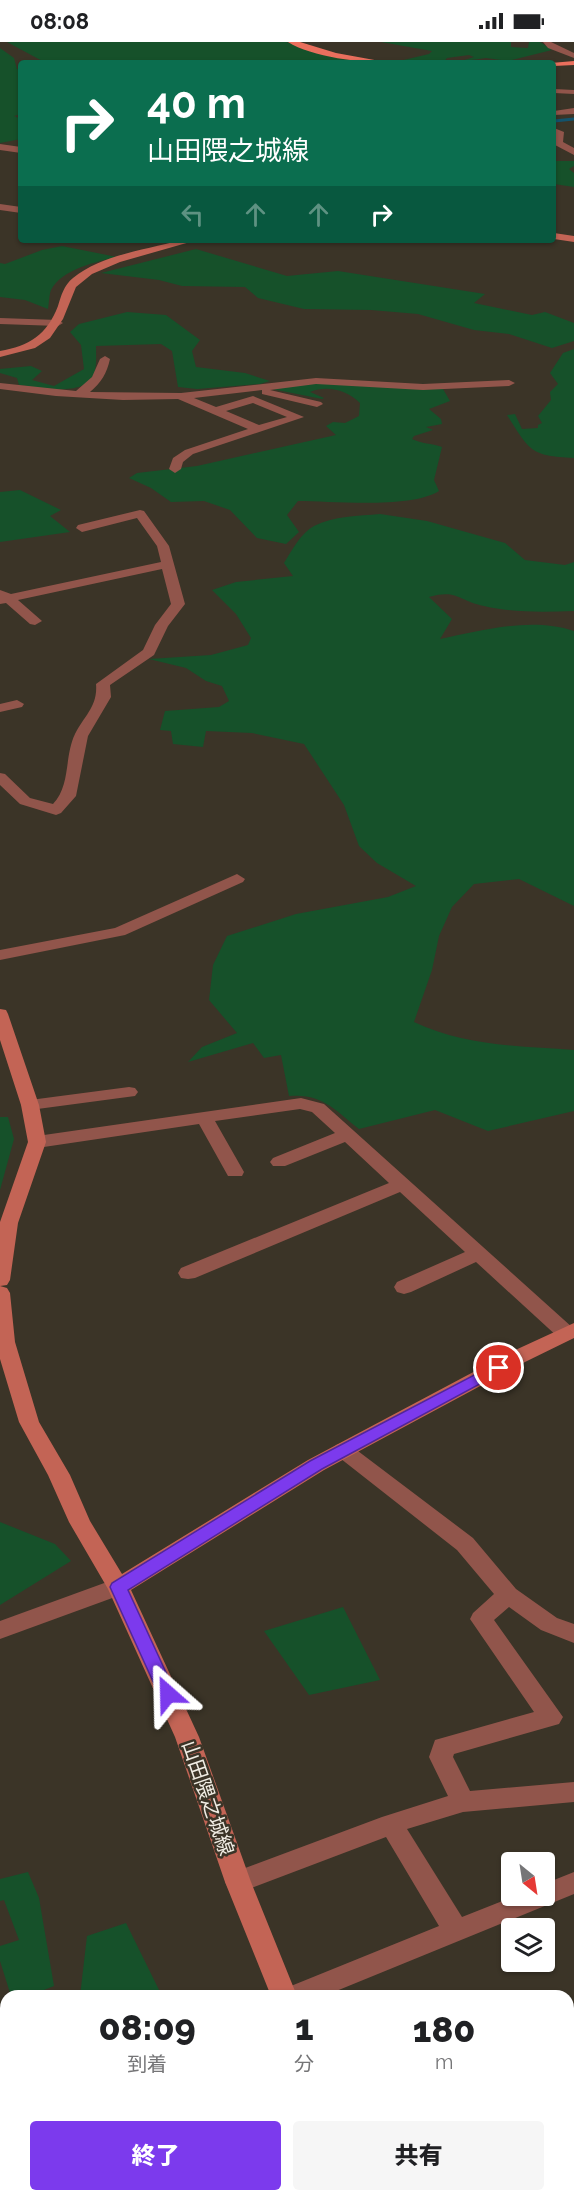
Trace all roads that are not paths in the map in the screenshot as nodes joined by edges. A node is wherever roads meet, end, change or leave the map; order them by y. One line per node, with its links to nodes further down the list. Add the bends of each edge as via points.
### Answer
1 (292, 42): 4 (main road)
2 (547, 42): 3 (street)
3 (574, 56)
4 (368, 60)
5 (574, 63): 6 (main road)
6 (556, 64)
7 (558, 89): 8 (street)
8 (574, 92)
9 (574, 111): 10 (street)
10 (556, 113)
11 (558, 131): 12 (street); 15 (street, via 558,143)
12 (574, 136)
13 (0, 147): 14 (street)
14 (18, 150)
15 (574, 152)
16 (0, 207): 17 (street)
17 (18, 210)
18 (556, 236): 19 (street)
19 (574, 239)
20 (177, 243): 22 (street, via 117,261 77,279 68,289)
21 (0, 321): 22 (street)
22 (56, 326): 23 (street); 24 (street, via 39,342)
23 (0, 327)
24 (0, 354)
25 (105, 359): 29 (street, via 94,384)
26 (510, 383): 28 (street, via 423,387 316,381)
27 (0, 386): 29 (street)
28 (258, 392): 30 (street); 31 (street); 32 (street); 33 (street, via 298,417)
29 (79, 394): 30 (street)
30 (180, 396): 32 (street)
31 (317, 404)
32 (215, 411): 33 (street)
33 (258, 429): 34 (street, via 189,452 177,460)
34 (175, 469)
35 (82, 528): 36 (street, via 140,514 163,546)
36 (167, 564): 37 (street); 41 (street, via 178,604 149,652 102,684 104,697 81,736 69,796 56,810 25,801)
37 (3, 597): 38 (street)
38 (35, 621)
39 (17, 704): 40 (street)
40 (0, 708)
41 (0, 777)
42 (237, 879): 43 (street, via 119,932)
43 (0, 955)
44 (0, 1014): 46 (street)
45 (129, 1092): 46 (street)
46 (30, 1106): 49 (street)
47 (204, 1117): 48 (street, via 301,1104 318,1108); 49 (street); 51 (street)
48 (347, 1135): 50 (street); 52 (street)
49 (37, 1142): 55 (street, via 9,1223)
50 (279, 1162)
51 (235, 1172)
52 (401, 1185): 53 (street); 54 (street)
53 (478, 1253): 56 (street); 58 (street)
54 (188, 1273)
55 (0, 1280)
56 (404, 1287)
57 (0, 1293): 60 (street, 山田隈之城線, via 5,1342 28,1422)
58 (570, 1331): 59 (street)
59 (343, 1450): 60 (street); 61 (street, via 465,1544)
60 (118, 1587): 62 (street); 67 (street, 山田隈之城線, via 187,1737)
61 (508, 1595): 63 (street, via 549,1624); 65 (street, via 481,1619 551,1717 443,1747 441,1757)
62 (0, 1630)
63 (574, 1634)
64 (574, 1792): 65 (street)
65 (464, 1802): 66 (street)
66 (391, 1824): 67 (street); 71 (street)
67 (238, 1882): 72 (street, 山田隈之城線)
68 (574, 1883): 69 (street)
69 (555, 1891)
70 (519, 1906): 71 (street)
71 (456, 1931): 73 (street)
72 (282, 1990)
73 (310, 1990)

